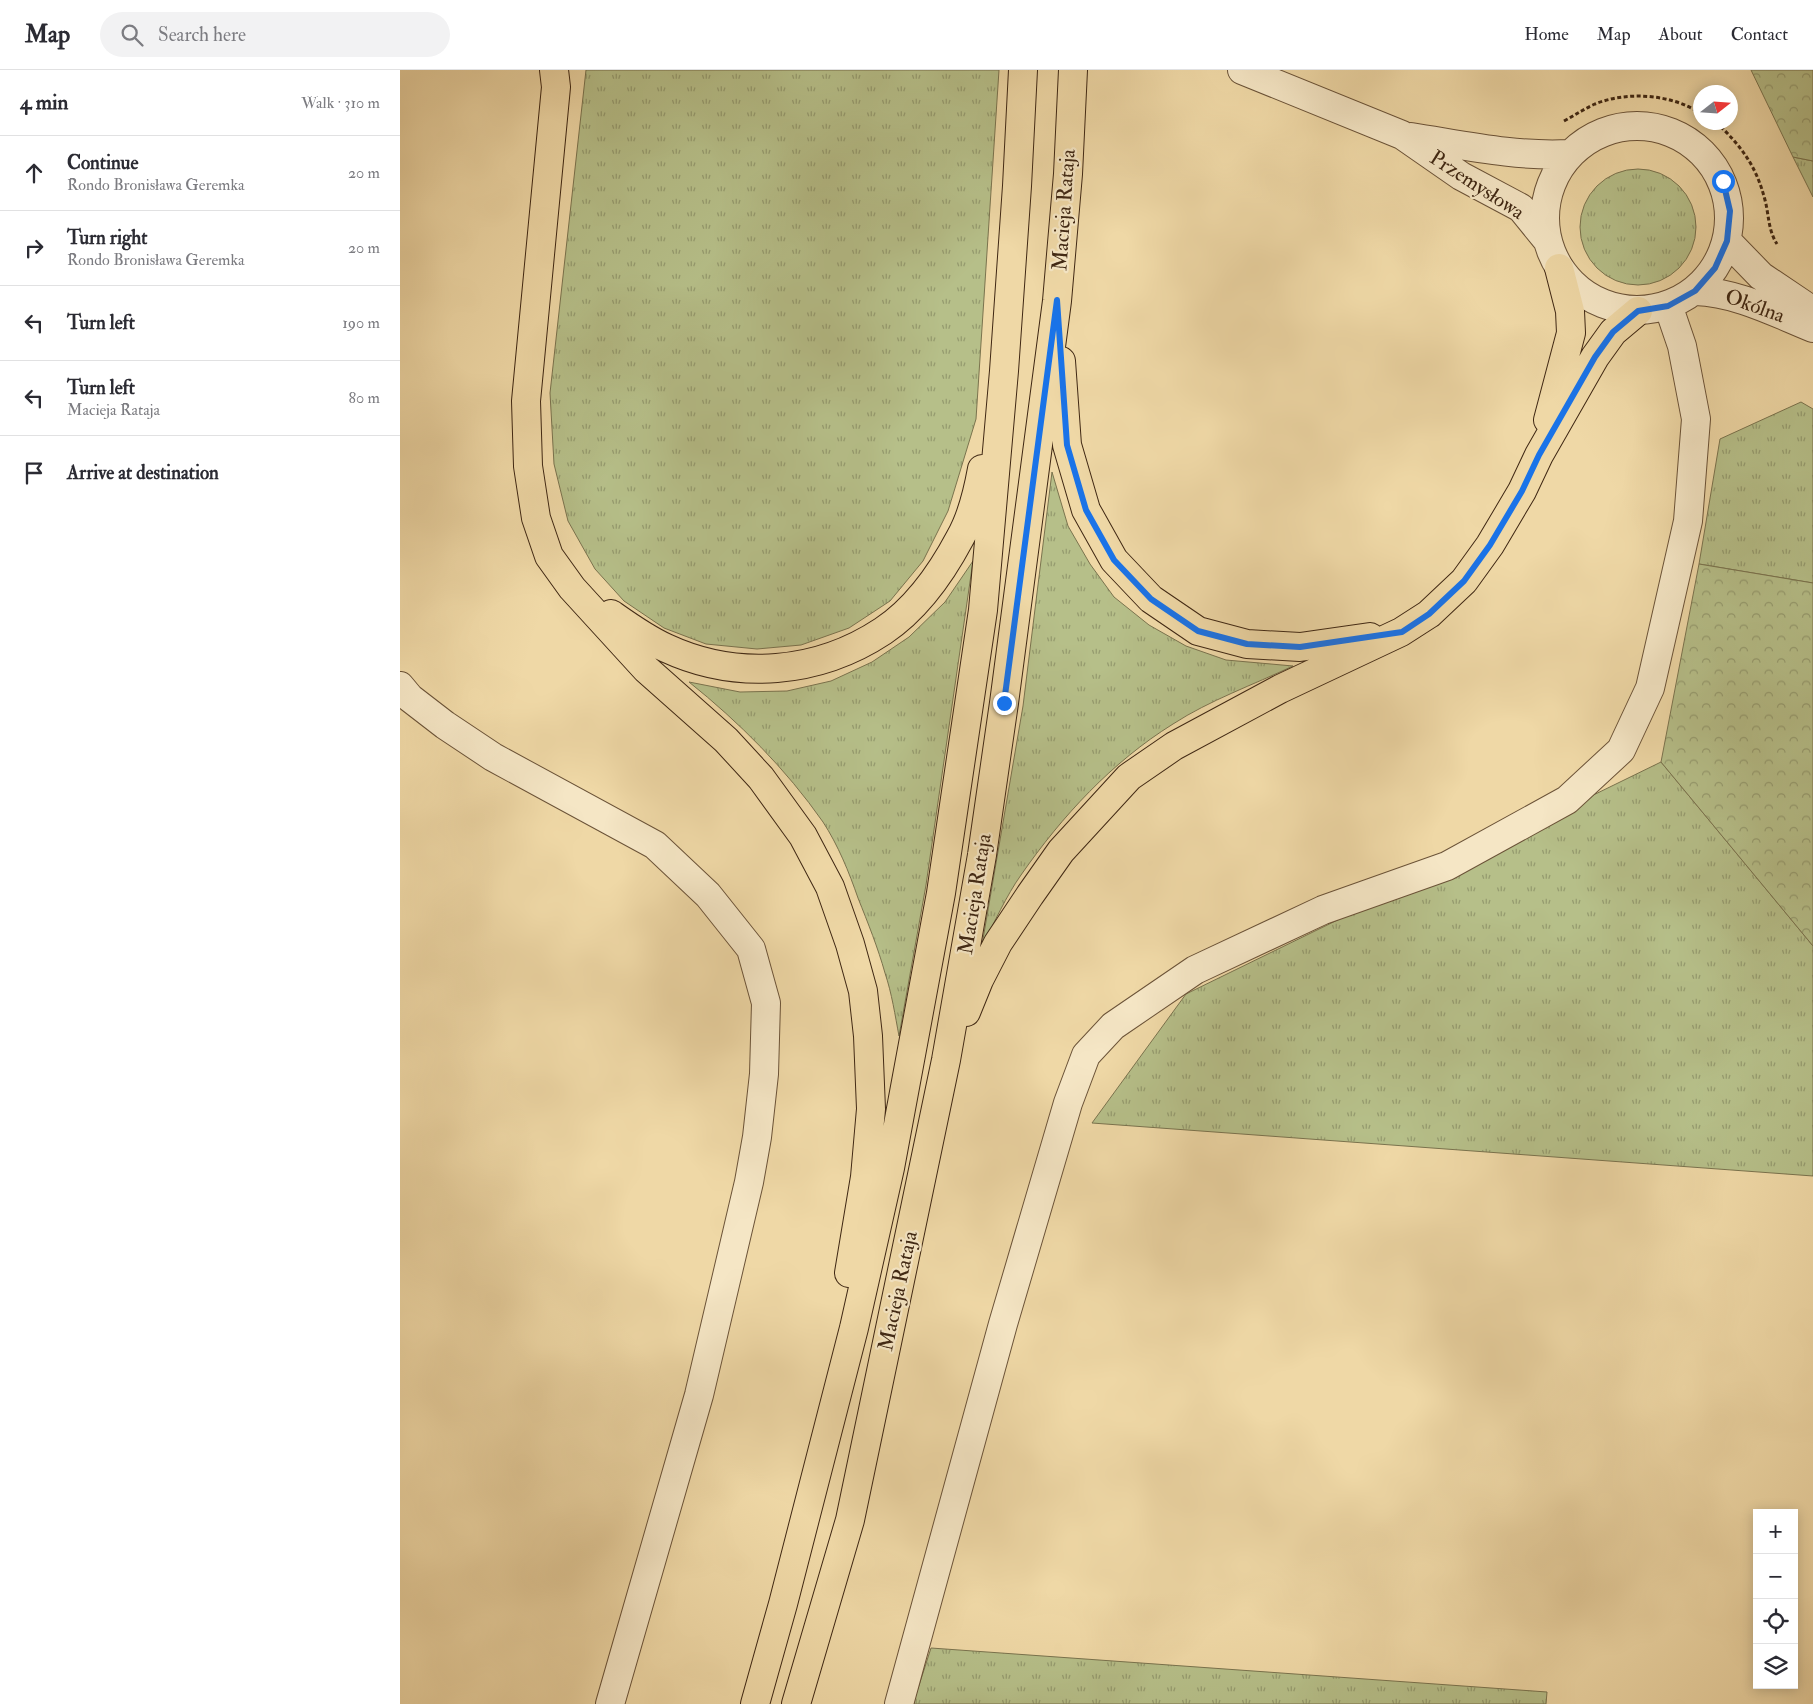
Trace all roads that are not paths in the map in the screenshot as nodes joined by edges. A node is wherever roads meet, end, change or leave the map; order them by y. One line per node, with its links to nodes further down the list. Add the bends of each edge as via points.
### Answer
1 (1023, 70): 16 (main road, Macieja Rataja)
2 (1072, 70): 11 (main road, Macieja Rataja, via 1068,174)
3 (1242, 70): 5 (street, Przemysłowa)
4 (557, 76): 18 (main road, via 526,401 528,466 536,518 550,556)
5 (1402, 136): 6 (street, Przemysłowa, via 1501,152 1540,156); 7 (street, Przemysłowa, via 1461,176 1521,208)
6 (1569, 154): 7 (street, via 1552,180 1544,209); 8 (street, via 1593,136 1622,126 1653,126 1682,136 1706,155 1723,181 1730,211)
7 (1546, 240): 9 (street)
8 (1727, 241): 10 (street, via 1715,268); 14 (street, Okólna, via 1761,276)
9 (1559, 268): 13 (street, via 1580,291 1607,306); 17 (main road, via 1570,311 1571,333)
10 (1695, 291): 12 (street); 15 (street, Okólna, via 1713,291 1752,303)
11 (1057, 300): 19 (main road, via 1067,445 1086,510 1114,560 1151,599 1198,631 1247,644 1300,647); 21 (main road, Macieja Rataja, via 990,798)
12 (1668, 306): 13 (street); 26 (street, via 1682,346 1696,419 1688,521 1650,688 1621,750 1567,800 1447,866 1323,910 1195,970 1113,1026 1086,1055 1068,1103 1003,1324)
13 (1638, 311): 17 (main road, via 1613,332 1595,357)
14 (1813, 311)
15 (1813, 328)
16 (1004, 371): 18 (main road, via 978,490 962,536 926,590 907,610 884,630 855,647 800,666 751,670 719,665 688,657 643,636); 22 (main road, Macieja Rataja, via 983,610 941,893 890,1168)
17 (1539, 455): 19 (main road, via 1490,545 1464,581 1429,614)
18 (572, 588): 22 (main road, via 646,669 726,740 761,778 803,836 830,887 850,944 863,991 871,1109)
19 (1402, 632): 21 (main road, via 1280,688 1174,746 1129,778 1061,851 998,943)
20 (400, 686): 23 (street, via 410,698 445,725 493,757 655,845 708,895 751,949 766,1003 764,1074 749,1182 700,1395)
21 (946, 1060): 25 (main road, Macieja Rataja, via 850,1520)
22 (818, 1469): 24 (main road, Macieja Rataja)
23 (610, 1704)
24 (755, 1704)
25 (796, 1704)
26 (899, 1704)

